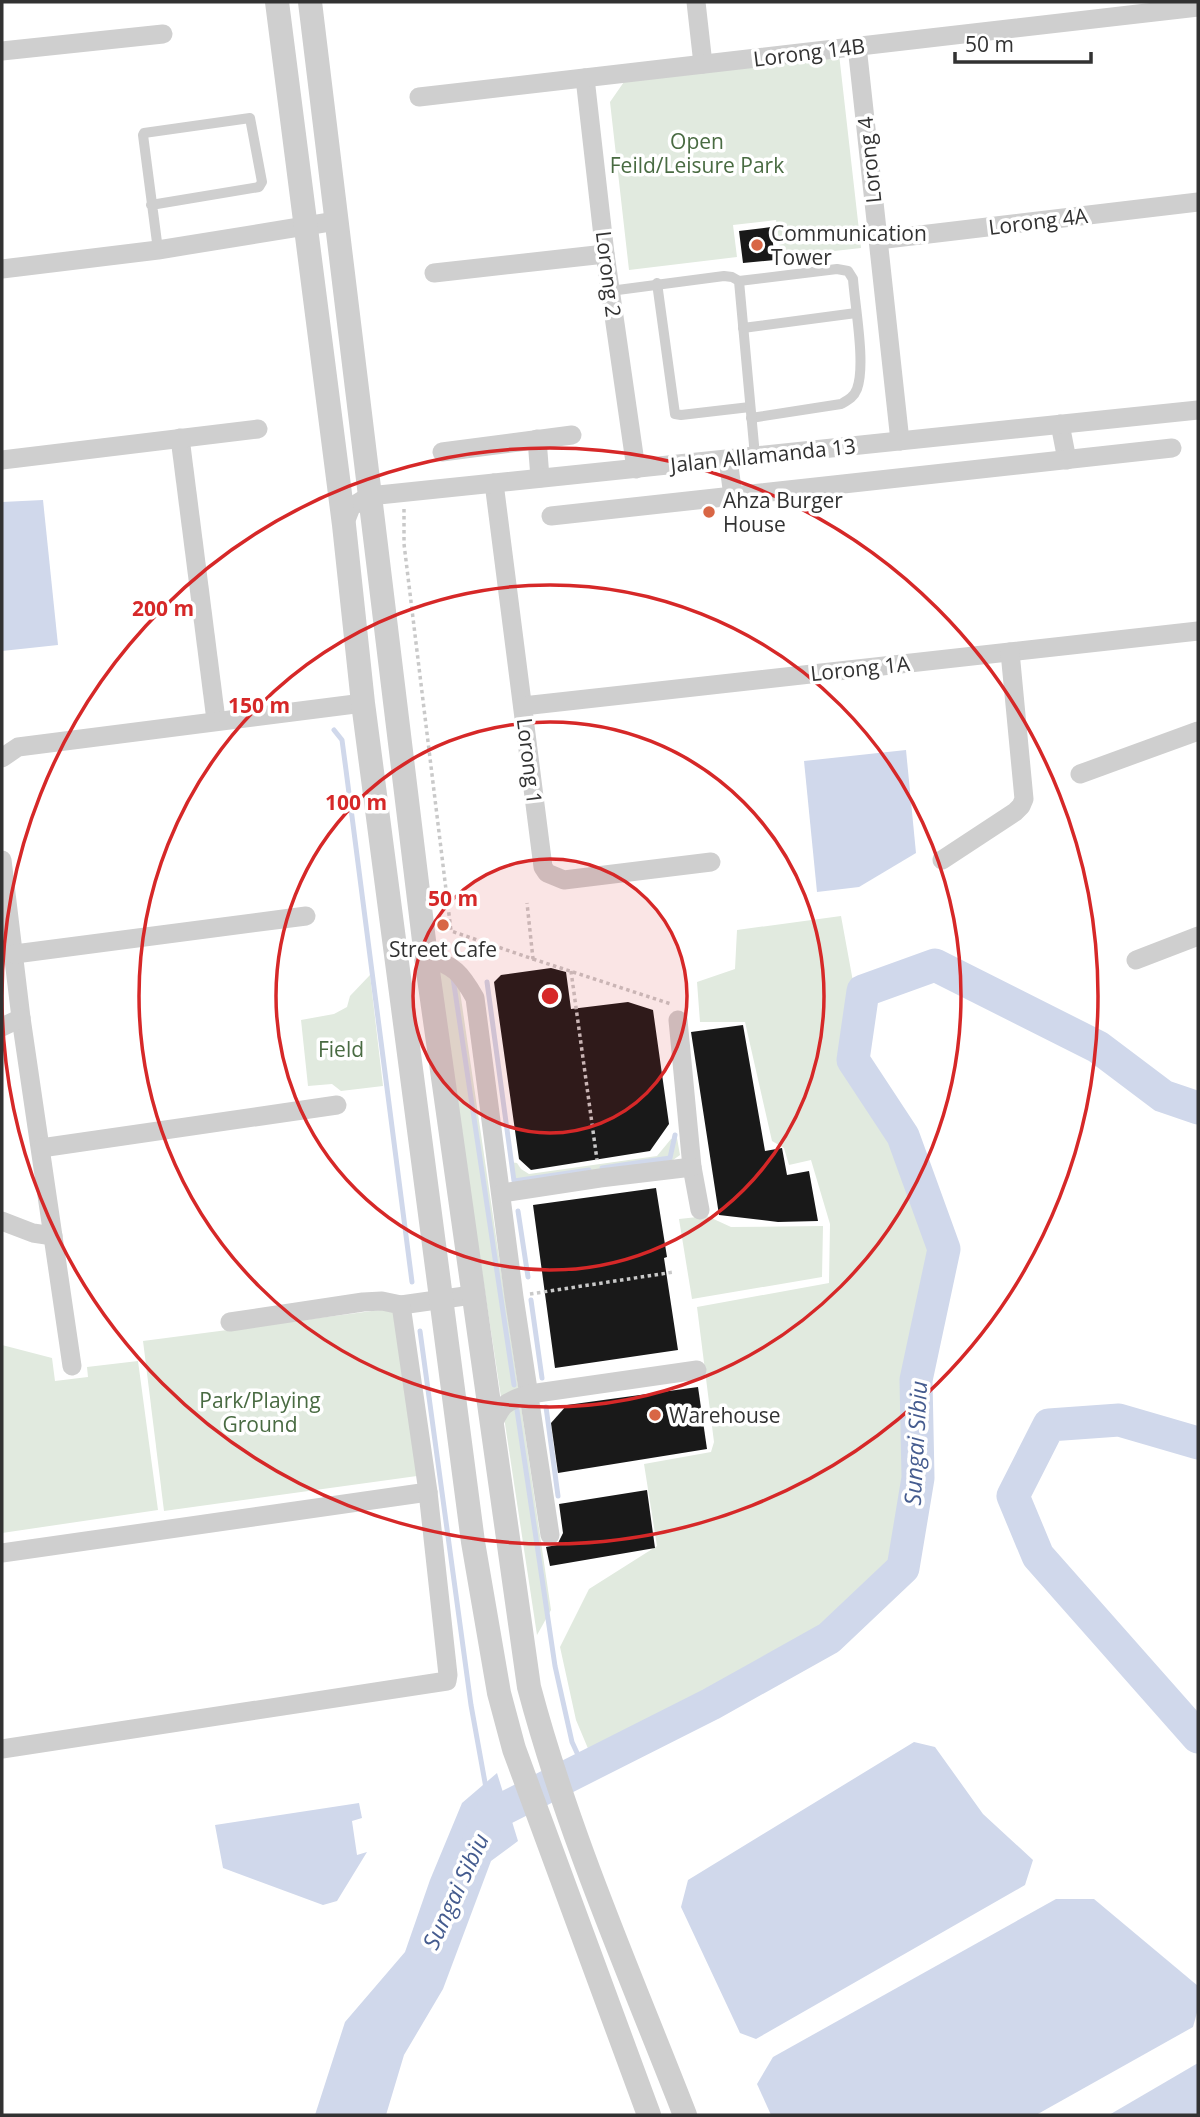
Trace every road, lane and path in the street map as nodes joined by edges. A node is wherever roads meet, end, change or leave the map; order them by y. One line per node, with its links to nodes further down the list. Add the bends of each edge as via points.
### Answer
1 (277, 2): 14 (street)
2 (310, 2): 13 (street)
3 (696, 2): 8 (street)
4 (1198, 7): 6 (street, Lorong 14B)
5 (163, 34): 7 (street)
6 (857, 47): 8 (street, Lorong 14B); 15 (street, Lorong 4)
7 (2, 51)
8 (703, 64): 9 (street, Lorong 14B)
9 (585, 78): 10 (street, Lorong 14B); 17 (street, Lorong 2)
10 (419, 97)
11 (1198, 202): 15 (street, Lorong 4A)
12 (151, 205): 12 (lane, via 259,187 262,182 250,117 144,133); 16 (lane)
13 (336, 221): 14 (street); 42 (street)
14 (306, 226): 16 (street); 46 (street)
15 (878, 240): 32 (street, Lorong 4)
16 (158, 250): 18 (street)
17 (606, 254): 19 (street); 22 (street, Lorong 2)
18 (2, 269)
19 (434, 273)
20 (739, 281): 21 (lane, via 724,275); 23 (lane, via 848,271); 24 (lane)
21 (657, 284): 22 (lane); 26 (lane, via 675,414)
22 (610, 290): 39 (street, Lorong 2)
23 (856, 313): 24 (lane); 26 (lane, via 861,373 850,399 841,404)
24 (743, 328): 26 (lane)
25 (1198, 410): 27 (street, Jalan Allamanda 13)
26 (750, 413): 35 (lane)
27 (1060, 424): 32 (street, Jalan Allamanda 13); 38 (street)
28 (258, 429): 30 (street)
29 (572, 435): 31 (street)
30 (180, 438): 37 (street); 51 (street)
31 (537, 439): 34 (street); 40 (street)
32 (900, 441): 35 (street, Jalan Allamanda 13)
33 (1172, 448): 38 (street)
34 (442, 452)
35 (755, 456): 36 (street, Jalan Allamanda 13)
36 (728, 459): 39 (street, Jalan Allamanda 13); 43 (street)
37 (2, 460)
38 (1067, 460): 43 (street)
39 (636, 469): 40 (street, Jalan Allamanda 13)
40 (540, 478): 41 (street, Jalan Allamanda 13)
41 (494, 483): 42 (street, Jalan Allamanda 13); 50 (street, Lorong 1)
42 (369, 496): 46 (street, via 351,507); 62 (street)
43 (733, 496): 45 (street)
44 (416, 508): 63 (path, via 404,509 404,544 451,931)
45 (551, 516)
46 (344, 525): 49 (street)
47 (1198, 631): 48 (street, Lorong 1A)
48 (1010, 652): 50 (street, Lorong 1A); 56 (street, via 1024,799 1007,818)
49 (363, 703): 51 (street); 80 (street)
50 (523, 706): 57 (street, Lorong 1, via 547,873 564,880)
51 (216, 720): 53 (street, via 18,747)
52 (1198, 732): 54 (street)
53 (2, 758)
54 (1080, 774)
55 (2, 860): 61 (street)
56 (942, 860)
57 (711, 862)
58 (527, 903): 63 (path)
59 (306, 916): 61 (street)
60 (1198, 936): 64 (street)
61 (15, 954): 67 (street)
62 (426, 957): 73 (street, via 459,972 475,998); 78 (street)
63 (533, 959): 65 (path)
64 (1136, 960)
65 (571, 971): 66 (path); 72 (path)
66 (677, 1013): 71 (street)
67 (21, 1018): 68 (street); 70 (street)
68 (2, 1027)
69 (337, 1105): 70 (street)
70 (41, 1148): 76 (street)
71 (692, 1167): 72 (street); 74 (street)
72 (600, 1178): 73 (street)
73 (502, 1194): 79 (street)
74 (700, 1210)
75 (2, 1221): 76 (street)
76 (53, 1236): 83 (street)
77 (674, 1272): 79 (path)
78 (472, 1295): 80 (street); 86 (street)
79 (514, 1297): 85 (street)
80 (443, 1301): 81 (street); 91 (street, via 473,1542 499,1693 514,1749)
81 (401, 1305): 82 (street, via 363,1302); 87 (street)
82 (230, 1322)
83 (72, 1366)
84 (697, 1370): 85 (street)
85 (530, 1394): 86 (street, via 502,1406); 88 (street)
86 (491, 1430): 92 (street, via 529,1687 543,1740)
87 (428, 1492): 89 (street); 90 (street, via 446,1681)
88 (550, 1535)
89 (2, 1553)
90 (2, 1748)
91 (649, 2115)
92 (685, 2115)

